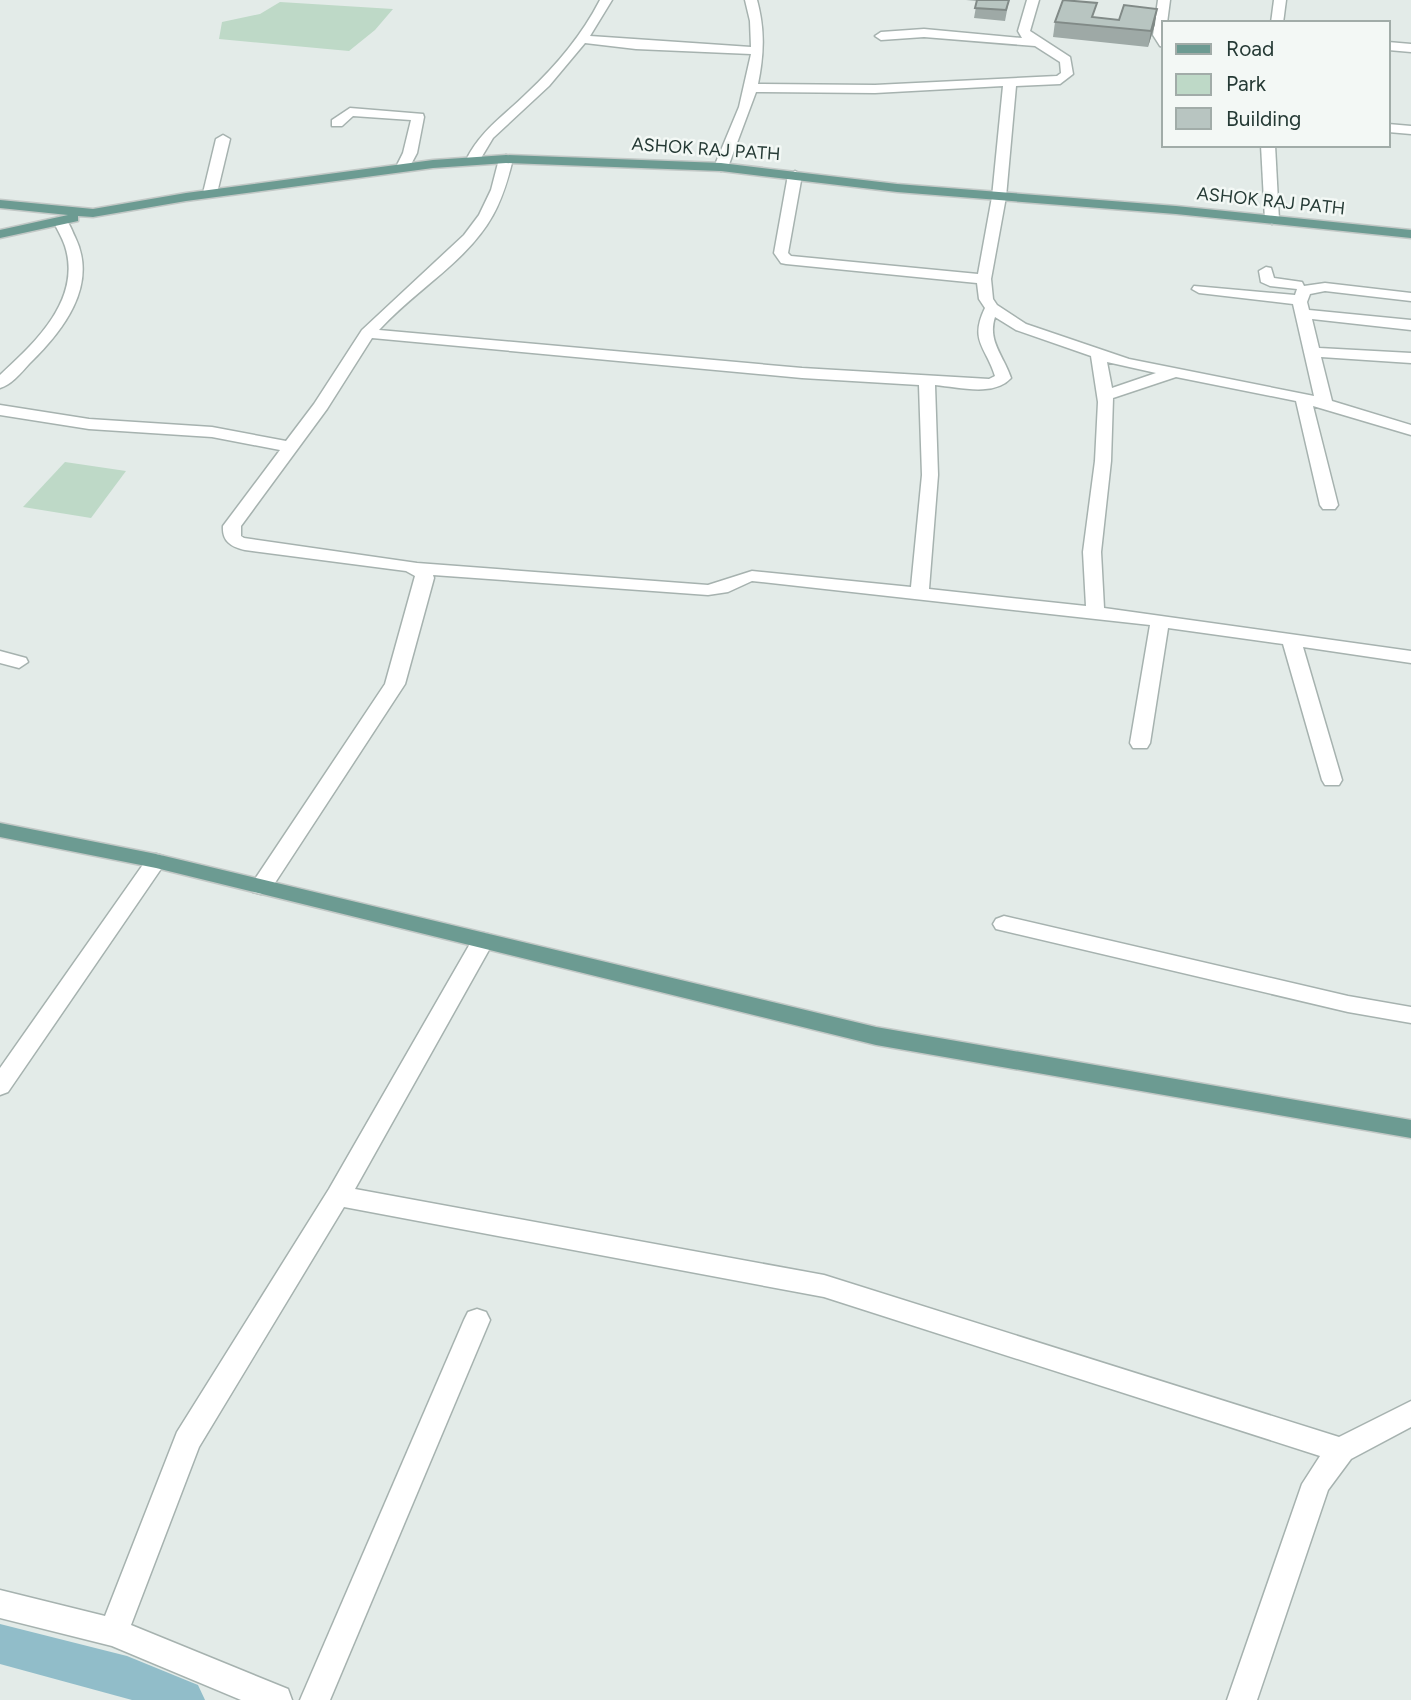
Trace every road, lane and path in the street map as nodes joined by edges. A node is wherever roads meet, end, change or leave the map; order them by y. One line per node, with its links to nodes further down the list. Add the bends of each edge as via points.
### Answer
1 (606, 0): 8 (street)
2 (751, 0): 13 (street)
3 (1033, 0): 10 (street, via 1024,31)
4 (1164, 0): 9 (street)
5 (1280, 0): 6 (street)
6 (1277, 21)
7 (881, 36): 10 (street, via 924,33)
8 (583, 39): 13 (street); 22 (street, via 523,105 491,129)
9 (1162, 40)
10 (1038, 43): 14 (street, via 1066,60 1065,78)
11 (1390, 46): 12 (street)
12 (1411, 48)
13 (758, 51): 15 (street)
14 (1010, 84): 15 (street); 27 (street)
15 (751, 88): 24 (street)
16 (337, 123): 23 (street, via 350,112 418,117)
17 (1390, 128): 18 (street)
18 (1411, 130)
19 (223, 139): 26 (street)
20 (1268, 147): 30 (street)
21 (506, 159): 22 (main road, ASHOK RAJ PATH); 24 (main road, ASHOK RAJ PATH); 42 (street, via 498,194 478,229)
22 (473, 160): 23 (main road, ASHOK RAJ PATH)
23 (403, 167): 26 (main road, ASHOK RAJ PATH)
24 (721, 167): 25 (main road, ASHOK RAJ PATH)
25 (795, 175): 27 (main road, ASHOK RAJ PATH); 35 (street, via 781,253 786,260)
26 (210, 193): 29 (main road, ASHOK RAJ PATH)
27 (999, 197): 30 (main road, ASHOK RAJ PATH); 35 (street)
28 (0, 204): 29 (main road, ASHOK RAJ PATH)
29 (93, 213): 31 (main road)
30 (1272, 220): 33 (main road, ASHOK RAJ PATH)
31 (60, 221): 32 (main road); 48 (street, via 76,260 72,296 37,348)
32 (0, 234)
33 (1411, 234)
34 (1266, 271): 36 (street, via 1270,282)
35 (984, 279): 40 (street)
36 (1318, 287): 38 (street); 39 (street, via 1304,290)
37 (1199, 289): 39 (street)
38 (1411, 297)
39 (1301, 307): 41 (street); 43 (street)
40 (992, 309): 44 (street, via 1021,327); 47 (street, via 982,326 983,336 1003,378 992,384)
41 (1411, 324)
42 (367, 333): 47 (street); 54 (street)
43 (1312, 352): 45 (street); 51 (street)
44 (1098, 355): 46 (street); 49 (street)
45 (1411, 358)
46 (1173, 373): 49 (street); 50 (street)
47 (927, 381): 57 (street, via 930,475)
48 (0, 383)
49 (1105, 395): 58 (street, via 1092,552)
50 (1303, 397): 51 (street); 55 (street)
51 (1324, 403): 53 (street)
52 (0, 410): 54 (street, via 77,423 212,432)
53 (1411, 430)
54 (289, 447): 56 (street, via 232,526 235,541)
55 (1329, 505)
56 (417, 568): 57 (street, via 708,590 727,588 752,576); 66 (street, via 425,578 395,684)
57 (920, 593): 58 (street)
58 (1095, 612): 59 (street)
59 (1160, 623): 60 (street); 62 (street)
60 (1293, 642): 61 (street); 63 (street)
61 (1411, 657)
62 (1140, 743)
63 (1332, 780)
64 (0, 830): 65 (main road)
65 (156, 861): 66 (main road); 70 (street)
66 (261, 887): 68 (main road)
67 (1004, 924): 69 (street)
68 (483, 941): 71 (main road, via 876,1036); 72 (street)
69 (1411, 1015)
70 (0, 1086)
71 (1411, 1129)
72 (338, 1196): 75 (street, via 824,1286); 77 (street, via 187,1441)
73 (477, 1320): 79 (street)
74 (1411, 1413): 75 (street)
75 (1341, 1450): 80 (street, via 1316,1484)
76 (0, 1604): 77 (street)
77 (113, 1632): 78 (street)
78 (276, 1700)
79 (315, 1700)
80 (1242, 1700)

